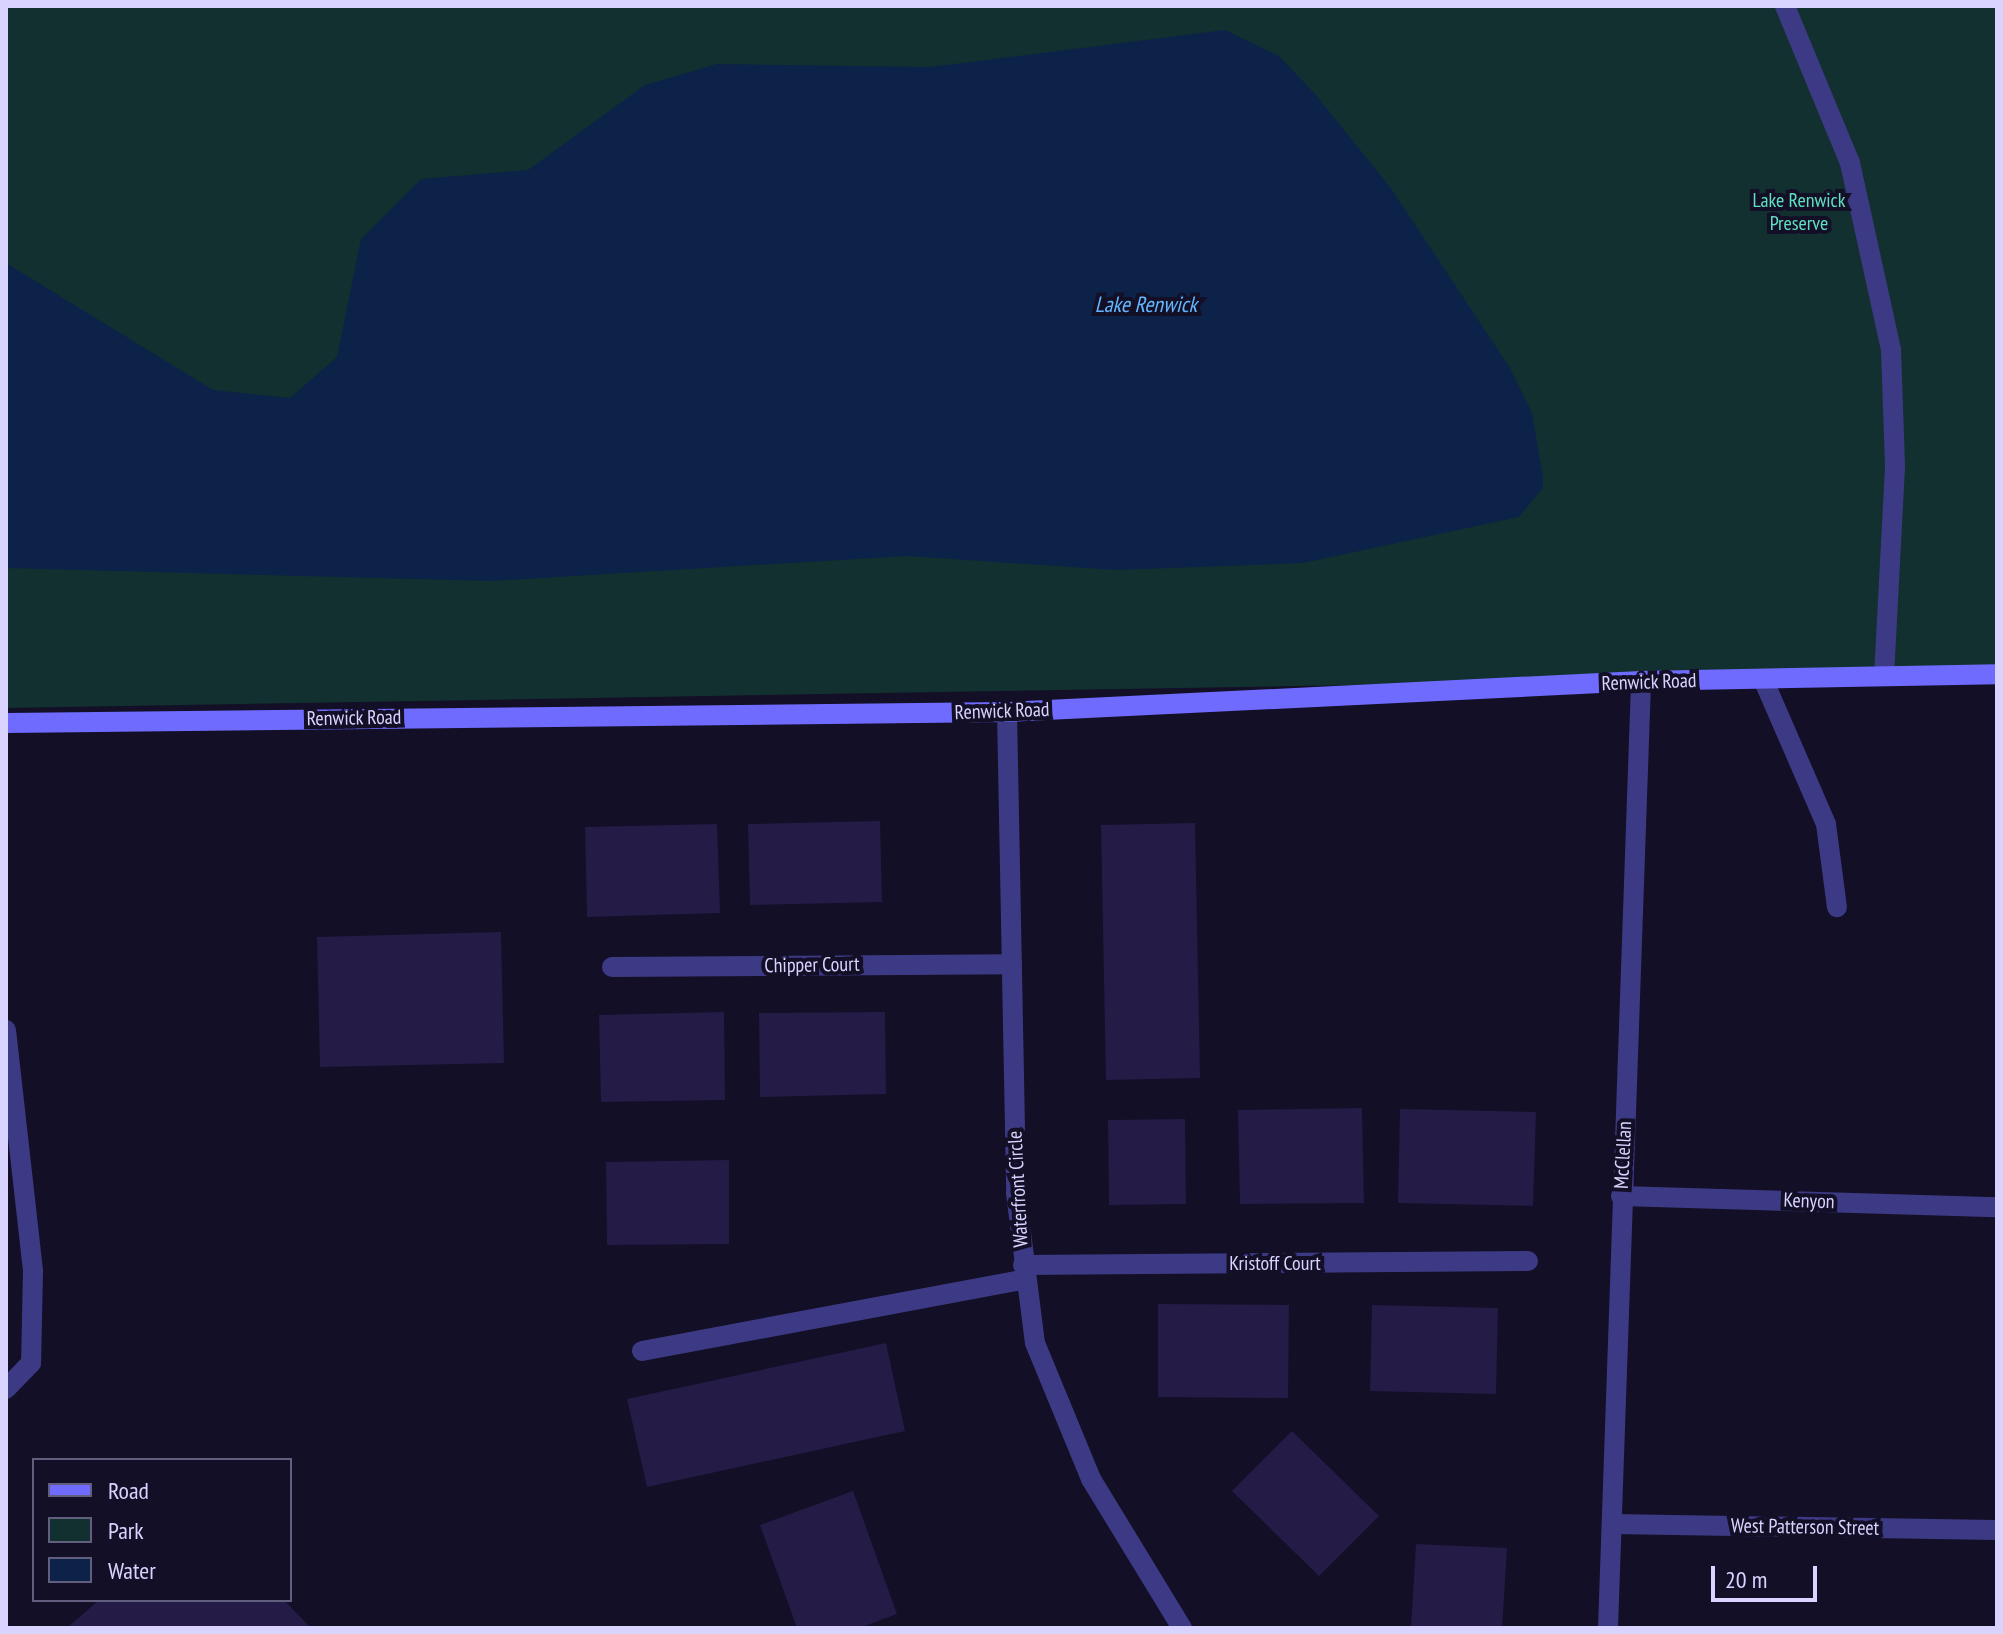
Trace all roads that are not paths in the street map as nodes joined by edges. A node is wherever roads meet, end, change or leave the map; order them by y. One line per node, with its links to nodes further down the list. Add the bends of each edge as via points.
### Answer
1 (1785, 6): 3 (street, via 1850,163 1891,350 1895,467)
2 (1997, 674): 3 (street, Renwick Road)
3 (1884, 676): 4 (street, Renwick Road)
4 (1763, 679): 5 (street, Renwick Road); 8 (street, via 1826,824)
5 (1641, 681): 6 (street, Renwick Road); 12 (street, McClellan)
6 (1007, 712): 7 (street, Renwick Road); 9 (street, Waterfront Circle)
7 (6, 723)
8 (1837, 907)
9 (1012, 964): 10 (street, Chipper Court); 15 (street, Waterfront Circle)
10 (612, 967)
11 (6, 1030): 17 (street, via 33,1271 31,1363)
12 (1621, 1196): 13 (street, Kenyon); 18 (street, McClellan)
13 (1997, 1207)
14 (1528, 1261): 15 (street, Kristoff Court)
15 (1024, 1272): 16 (street, Kristoff Court); 20 (street, Waterfront Circle, via 1035,1343 1091,1479)
16 (642, 1351)
17 (6, 1389)
18 (1612, 1524): 19 (street, West Patterson Street); 21 (street, McClellan)
19 (1997, 1530)
20 (1182, 1628)
21 (1608, 1628)

